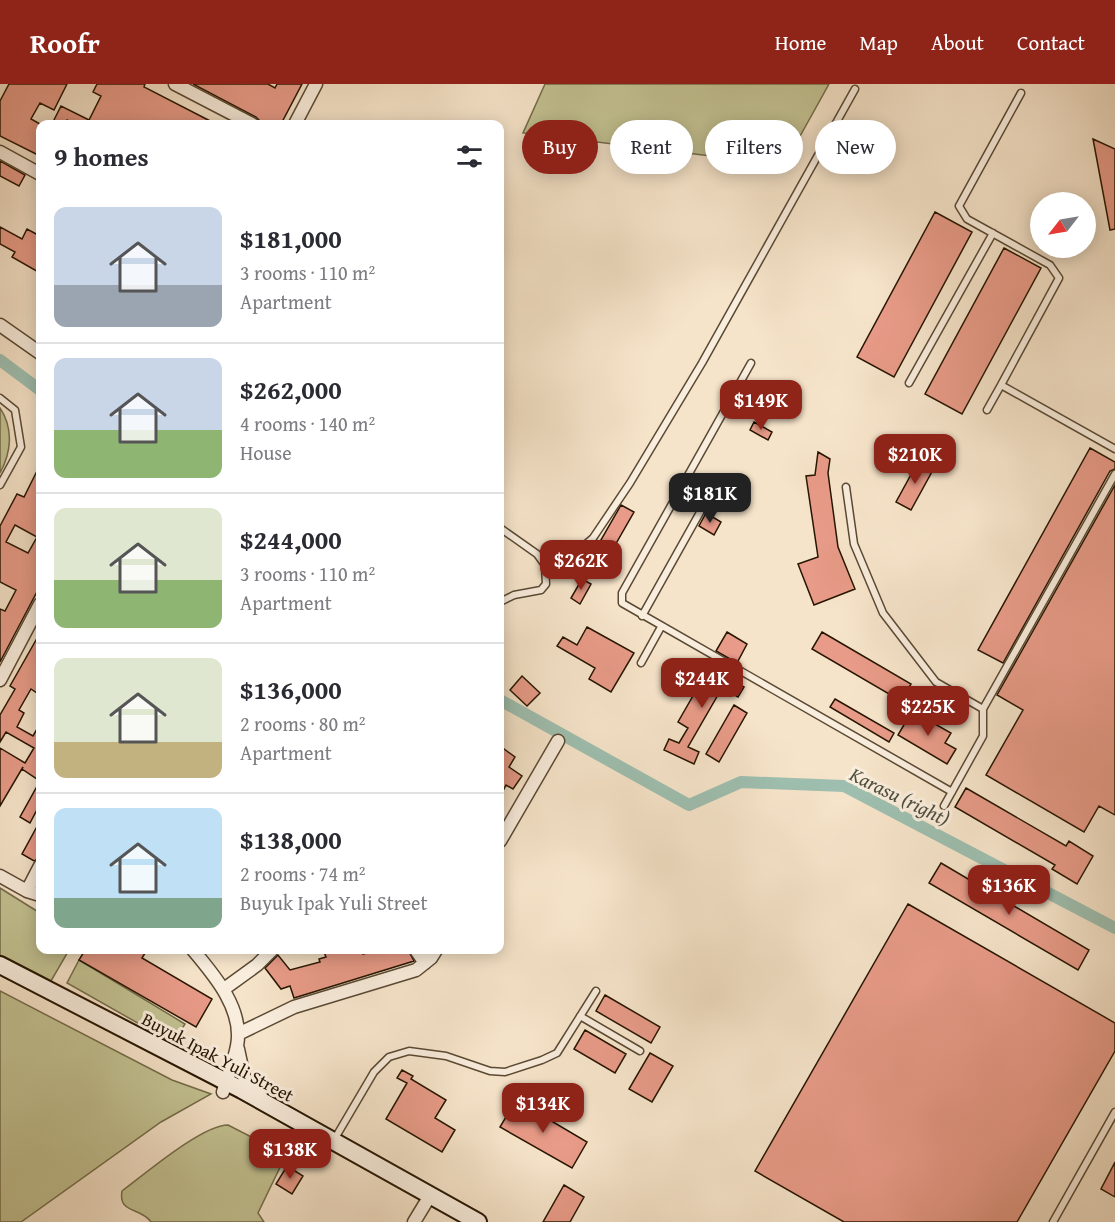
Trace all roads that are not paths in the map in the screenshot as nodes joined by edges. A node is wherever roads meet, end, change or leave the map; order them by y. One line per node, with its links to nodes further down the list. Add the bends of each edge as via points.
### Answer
1 (175, 84): 5 (street)
2 (316, 84): 6 (street)
3 (855, 89): 23 (lane, via 702,363 630,483 593,538 573,555)
4 (1021, 93): 9 (lane, via 959,206 967,219)
5 (244, 120)
6 (298, 120)
7 (0, 152): 8 (street)
8 (36, 172)
9 (993, 233): 13 (lane); 14 (lane, via 1050,265 1059,278)
10 (0, 325): 11 (street)
11 (36, 350)
12 (751, 363): 26 (lane, via 622,593 622,603)
13 (909, 383)
14 (1001, 385): 16 (lane); 17 (lane)
15 (0, 398): 19 (lane, via 15,410 21,447)
16 (987, 410)
17 (1115, 449)
18 (1115, 474): 30 (lane)
19 (0, 485)
20 (846, 487): 30 (lane, via 854,544 882,613 936,682)
21 (708, 498): 26 (lane)
22 (504, 531): 23 (lane, via 537,554)
23 (545, 565): 24 (lane, via 546,584 541,590)
24 (504, 600)
25 (36, 612): 29 (street)
26 (642, 616): 27 (lane)
27 (661, 627): 28 (lane); 32 (lane)
28 (640, 663)
29 (0, 680)
30 (983, 709): 32 (lane, via 983,736)
31 (558, 741): 34 (street)
32 (952, 792): 33 (lane)
33 (944, 806)
34 (504, 834)
35 (36, 874): 37 (street)
36 (0, 876): 37 (street)
37 (27, 891): 38 (street)
38 (36, 894)
39 (197, 954): 46 (street, Buyuk Ipak Yuli Street)
40 (268, 954): 46 (street)
41 (419, 954): 43 (street)
42 (433, 954): 43 (street)
43 (425, 963): 49 (street, via 416,970 294,1007)
44 (0, 965): 51 (street, Buyuk Ipak Yuli Street)
45 (0, 977): 51 (street, Buyuk Ipak Yuli Street)
46 (224, 989): 49 (street, Buyuk Ipak Yuli Street, via 233,1009)
47 (596, 991): 48 (lane)
48 (580, 1016): 50 (lane); 54 (lane, via 551,1057 505,1072 446,1056 409,1051 389,1057 374,1072)
49 (238, 1040): 51 (street); 52 (street, Buyuk Ipak Yuli Street, via 247,1082)
50 (640, 1051)
51 (224, 1087): 52 (street, Buyuk Ipak Yuli Street); 55 (street, Buyuk Ipak Yuli Street)
52 (273, 1107): 54 (street, Buyuk Ipak Yuli Street)
53 (1115, 1112): 59 (lane)
54 (334, 1141): 55 (street, Buyuk Ipak Yuli Street)
55 (428, 1199): 56 (street); 57 (street, Buyuk Ipak Yuli Street); 58 (street, Buyuk Ipak Yuli Street)
56 (414, 1222)
57 (458, 1222)
58 (478, 1222)
59 (1053, 1222)

